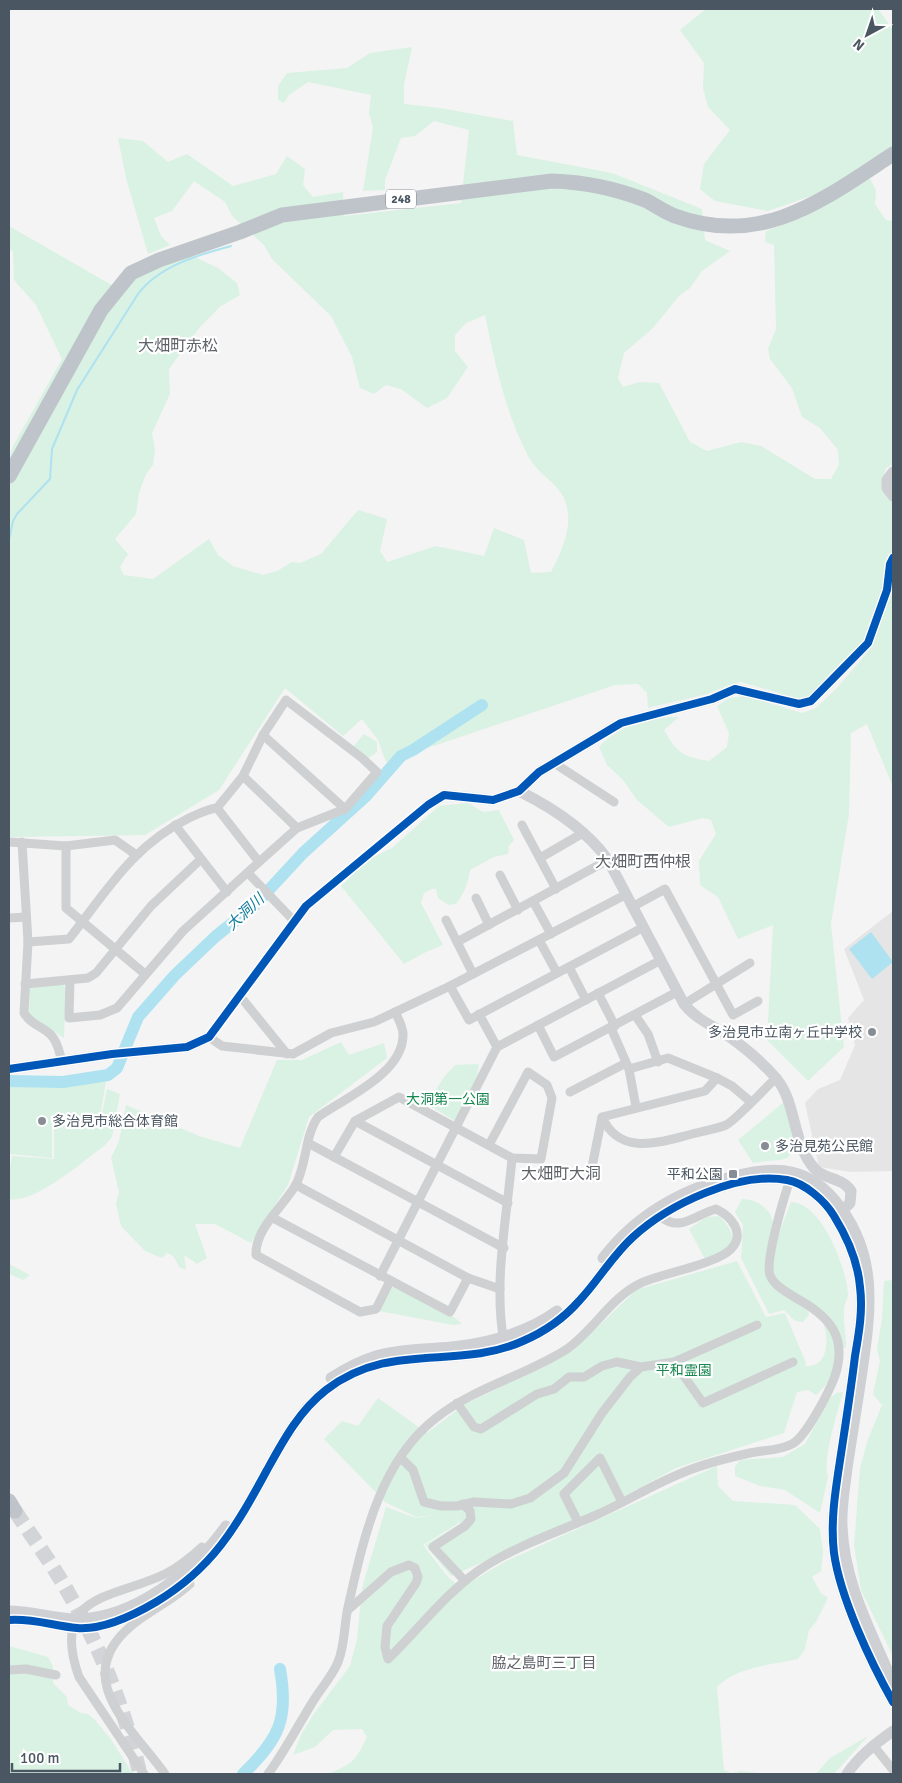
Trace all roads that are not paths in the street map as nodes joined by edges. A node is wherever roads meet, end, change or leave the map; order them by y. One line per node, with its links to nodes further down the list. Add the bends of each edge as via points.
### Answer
1 (893, 154): 3 (highway, 248, via 818,202 792,215 765,223 705,224 674,215 614,189 584,182 552,181 282,214 131,273 101,310)
2 (893, 472): 4 (street, via 886,480)
3 (9, 476)
4 (893, 496)
5 (893, 558): 7 (street, via 887,590 868,643 811,701 799,704 735,689 712,699 621,723)
6 (263, 735): 8 (street); 13 (street); 13 (street, via 286,700 362,758 377,772)
7 (554, 763): 9 (street); 10 (street)
8 (243, 776): 12 (street); 16 (street)
9 (519, 791): 11 (street, via 493,800 444,795); 17 (street, via 557,811)
10 (614, 802)
11 (428, 805): 39 (street, via 306,906)
12 (217, 808): 14 (street, via 210,808); 25 (street)
13 (345, 809): 16 (street)
14 (175, 825): 21 (street); 23 (street)
15 (522, 825): 22 (street)
16 (297, 828): 25 (street)
17 (583, 833): 22 (street); 24 (street)
18 (9, 842): 19 (street)
19 (22, 842): 20 (street); 35 (street)
20 (66, 846): 21 (street, via 115,840); 38 (street, via 66,908)
21 (136, 854): 38 (street)
22 (540, 858): 28 (street)
23 (201, 859): 29 (street); 46 (street, via 151,906)
24 (608, 860): 28 (street); 30 (street)
25 (258, 862): 26 (street)
26 (248, 873): 29 (street); 39 (street)
27 (500, 875): 34 (street)
28 (556, 889): 32 (street)
29 (227, 892): 51 (street, via 183,931)
30 (625, 895): 33 (street); 42 (street)
31 (476, 898): 40 (street)
32 (533, 902): 34 (street); 42 (street)
33 (632, 907): 41 (street); 55 (street, via 665,889)
34 (518, 910): 40 (street)
35 (26, 917): 36 (street); 44 (street)
36 (9, 918)
37 (446, 920): 45 (street)
38 (82, 922): 44 (street, via 69,939); 46 (street)
39 (295, 922): 59 (street)
40 (489, 925): 45 (street)
41 (644, 927): 47 (street); 49 (street)
42 (551, 934): 43 (street)
43 (539, 940): 50 (street); 52 (street)
44 (28, 942): 54 (street)
45 (457, 942): 52 (street)
46 (115, 949): 51 (street); 53 (street, via 96,973 88,978)
47 (660, 960): 57 (street); 58 (street)
48 (750, 963): 55 (street)
49 (569, 967): 50 (street); 60 (street)
50 (557, 973): 64 (street)
51 (145, 974): 53 (street, via 117,1008 69,1018)
52 (473, 974): 56 (street)
53 (70, 980): 54 (street)
54 (25, 984): 71 (street, via 24,1013 29,1022 51,1035 58,1045)
55 (716, 984): 61 (street, via 733,1015); 62 (street)
56 (450, 986): 63 (street); 64 (street, via 469,1020)
57 (677, 992): 62 (street); 65 (street)
58 (598, 993): 60 (street); 67 (street)
59 (240, 996): 68 (street); 70 (street)
60 (586, 1000): 66 (street)
61 (758, 1001)
62 (684, 1004): 76 (street, via 694,1016 726,1035)
63 (395, 1012): 70 (street, via 359,1027 331,1033 293,1054); 83 (street, via 403,1032 399,1054 370,1083 318,1117)
64 (479, 1014): 69 (street)
65 (635, 1015): 67 (street); 72 (street, via 648,1034)
66 (538, 1025): 67 (street, via 554,1057); 69 (street)
67 (613, 1027): 73 (street)
68 (209, 1037): 70 (street, via 222,1046 252,1047); 71 (street, via 187,1047)
69 (497, 1047): 82 (street)
70 (287, 1054)
71 (62, 1061): 74 (street)
72 (658, 1062): 73 (street); 75 (street, via 668,1058)
73 (628, 1066): 77 (street); 79 (street)
74 (9, 1069)
75 (717, 1078): 78 (street); 79 (street, via 705,1091)
76 (776, 1078): 78 (street); 93 (street, via 785,1094 806,1157 815,1170 846,1183 851,1191 850,1203)
77 (570, 1092)
78 (751, 1102): 80 (street, via 726,1124 642,1145 618,1136 606,1126)
79 (636, 1107): 80 (street)
80 (602, 1117): 88 (street)
81 (355, 1121): 82 (street, via 399,1097); 85 (street); 87 (street)
82 (456, 1127): 84 (street); 87 (street)
83 (308, 1143): 85 (street); 90 (street)
84 (489, 1145): 86 (street); 86 (street, via 528,1072 547,1085 552,1098 541,1159)
85 (334, 1157): 91 (street)
86 (512, 1158): 92 (street)
87 (437, 1164): 91 (street); 92 (street)
88 (592, 1168)
89 (790, 1180): 93 (street); 94 (street, via 767,1179 721,1188 691,1199); 109 (street, via 780,1211 769,1264 770,1275 783,1290 819,1311 837,1335 839,1355 835,1376 827,1392 806,1431 791,1445 730,1457 683,1472)
90 (296, 1185): 95 (street); 96 (street)
91 (417, 1202): 96 (street); 97 (street)
92 (508, 1203): 97 (street)
93 (839, 1214): 103 (street, via 817,1182 788,1169 745,1173 691,1190 660,1206 628,1229 563,1307); 119 (street, via 859,1239 866,1261 871,1301 843,1499 843,1547 858,1605); 120 (street, via 857,1266 861,1306 834,1504 834,1552 852,1614)
94 (660, 1216): 103 (street, via 630,1239 563,1316 524,1340); 107 (street, via 677,1225 716,1209 735,1223 737,1237 732,1249 719,1257 673,1271 628,1290 570,1346 554,1357)
95 (273, 1218): 98 (street); 100 (street, via 256,1242 256,1255 360,1312 376,1309)
96 (397, 1241): 98 (street); 99 (street)
97 (504, 1248): 101 (street)
98 (380, 1276): 100 (street)
99 (468, 1278): 100 (street, via 450,1312); 101 (street)
100 (390, 1281)
101 (500, 1289): 103 (street)
102 (757, 1325): 104 (street)
103 (504, 1343): 112 (street, via 460,1355 413,1357 378,1364 359,1370 325,1390 294,1424 246,1507)
104 (674, 1362): 105 (street, via 703,1403); 106 (street)
105 (793, 1362)
106 (641, 1367): 107 (street, via 617,1362 602,1366 584,1377 569,1377 554,1389 537,1394 481,1429 474,1427); 110 (street, via 602,1413 573,1462 548,1487 512,1504 492,1501)
107 (457, 1403): 108 (street, via 420,1432)
108 (401, 1458): 110 (street, via 413,1470 424,1502 441,1506); 114 (street, via 373,1513)
109 (622, 1502): 111 (street); 111 (street, via 600,1458 564,1494)
110 (463, 1504): 113 (street, via 470,1511 471,1519 432,1547)
111 (578, 1522): 113 (street, via 508,1554)
112 (219, 1543): 115 (street, via 173,1581 102,1617 60,1618); 116 (street, via 199,1571 176,1589 152,1604 107,1624 83,1629 33,1620); 124 (street, via 206,1543 165,1574 95,1600 77,1620 73,1633 73,1660 79,1677); 125 (street, via 202,1572 176,1597 154,1610 113,1645 104,1674 111,1702 120,1717)
113 (465, 1581): 114 (street, via 388,1659 385,1632 416,1584 415,1568 409,1565 391,1572)
114 (348, 1610): 126 (street, via 338,1662 285,1752)
115 (9, 1611)
116 (9, 1620)
117 (9, 1670): 118 (street, via 26,1669)
118 (56, 1676)
119 (893, 1683)
120 (893, 1702)
121 (893, 1732): 122 (street)
122 (873, 1745): 123 (street); 127 (street)
123 (893, 1770)
124 (144, 1774)
125 (165, 1774)
126 (268, 1774)
127 (847, 1774)

